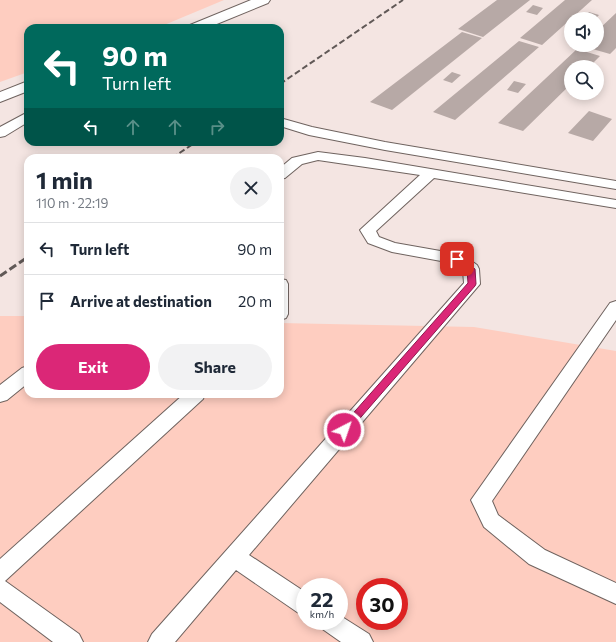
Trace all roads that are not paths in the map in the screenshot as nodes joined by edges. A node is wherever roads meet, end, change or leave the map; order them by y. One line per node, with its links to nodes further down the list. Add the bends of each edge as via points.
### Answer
1 (263, 0): 2 (street)
2 (205, 24)
3 (24, 88): 4 (street)
4 (0, 97)
5 (24, 118): 7 (street)
6 (284, 123): 10 (street, via 309,131 384,146)
7 (0, 133)
8 (284, 172): 9 (street, via 297,161 318,156)
9 (431, 173): 11 (street); 16 (street, via 368,230 373,240 392,247 457,259 471,269 472,284)
10 (616, 185)
11 (616, 204)
12 (616, 307): 19 (street, via 481,500 491,521 537,557)
13 (24, 376): 14 (street)
14 (0, 395)
15 (192, 398): 17 (street)
16 (234, 557): 20 (street); 23 (street)
17 (0, 573)
18 (0, 589): 22 (street)
19 (616, 594)
20 (296, 599)
21 (343, 630): 24 (street)
22 (71, 642)
23 (160, 642)
24 (361, 642)

